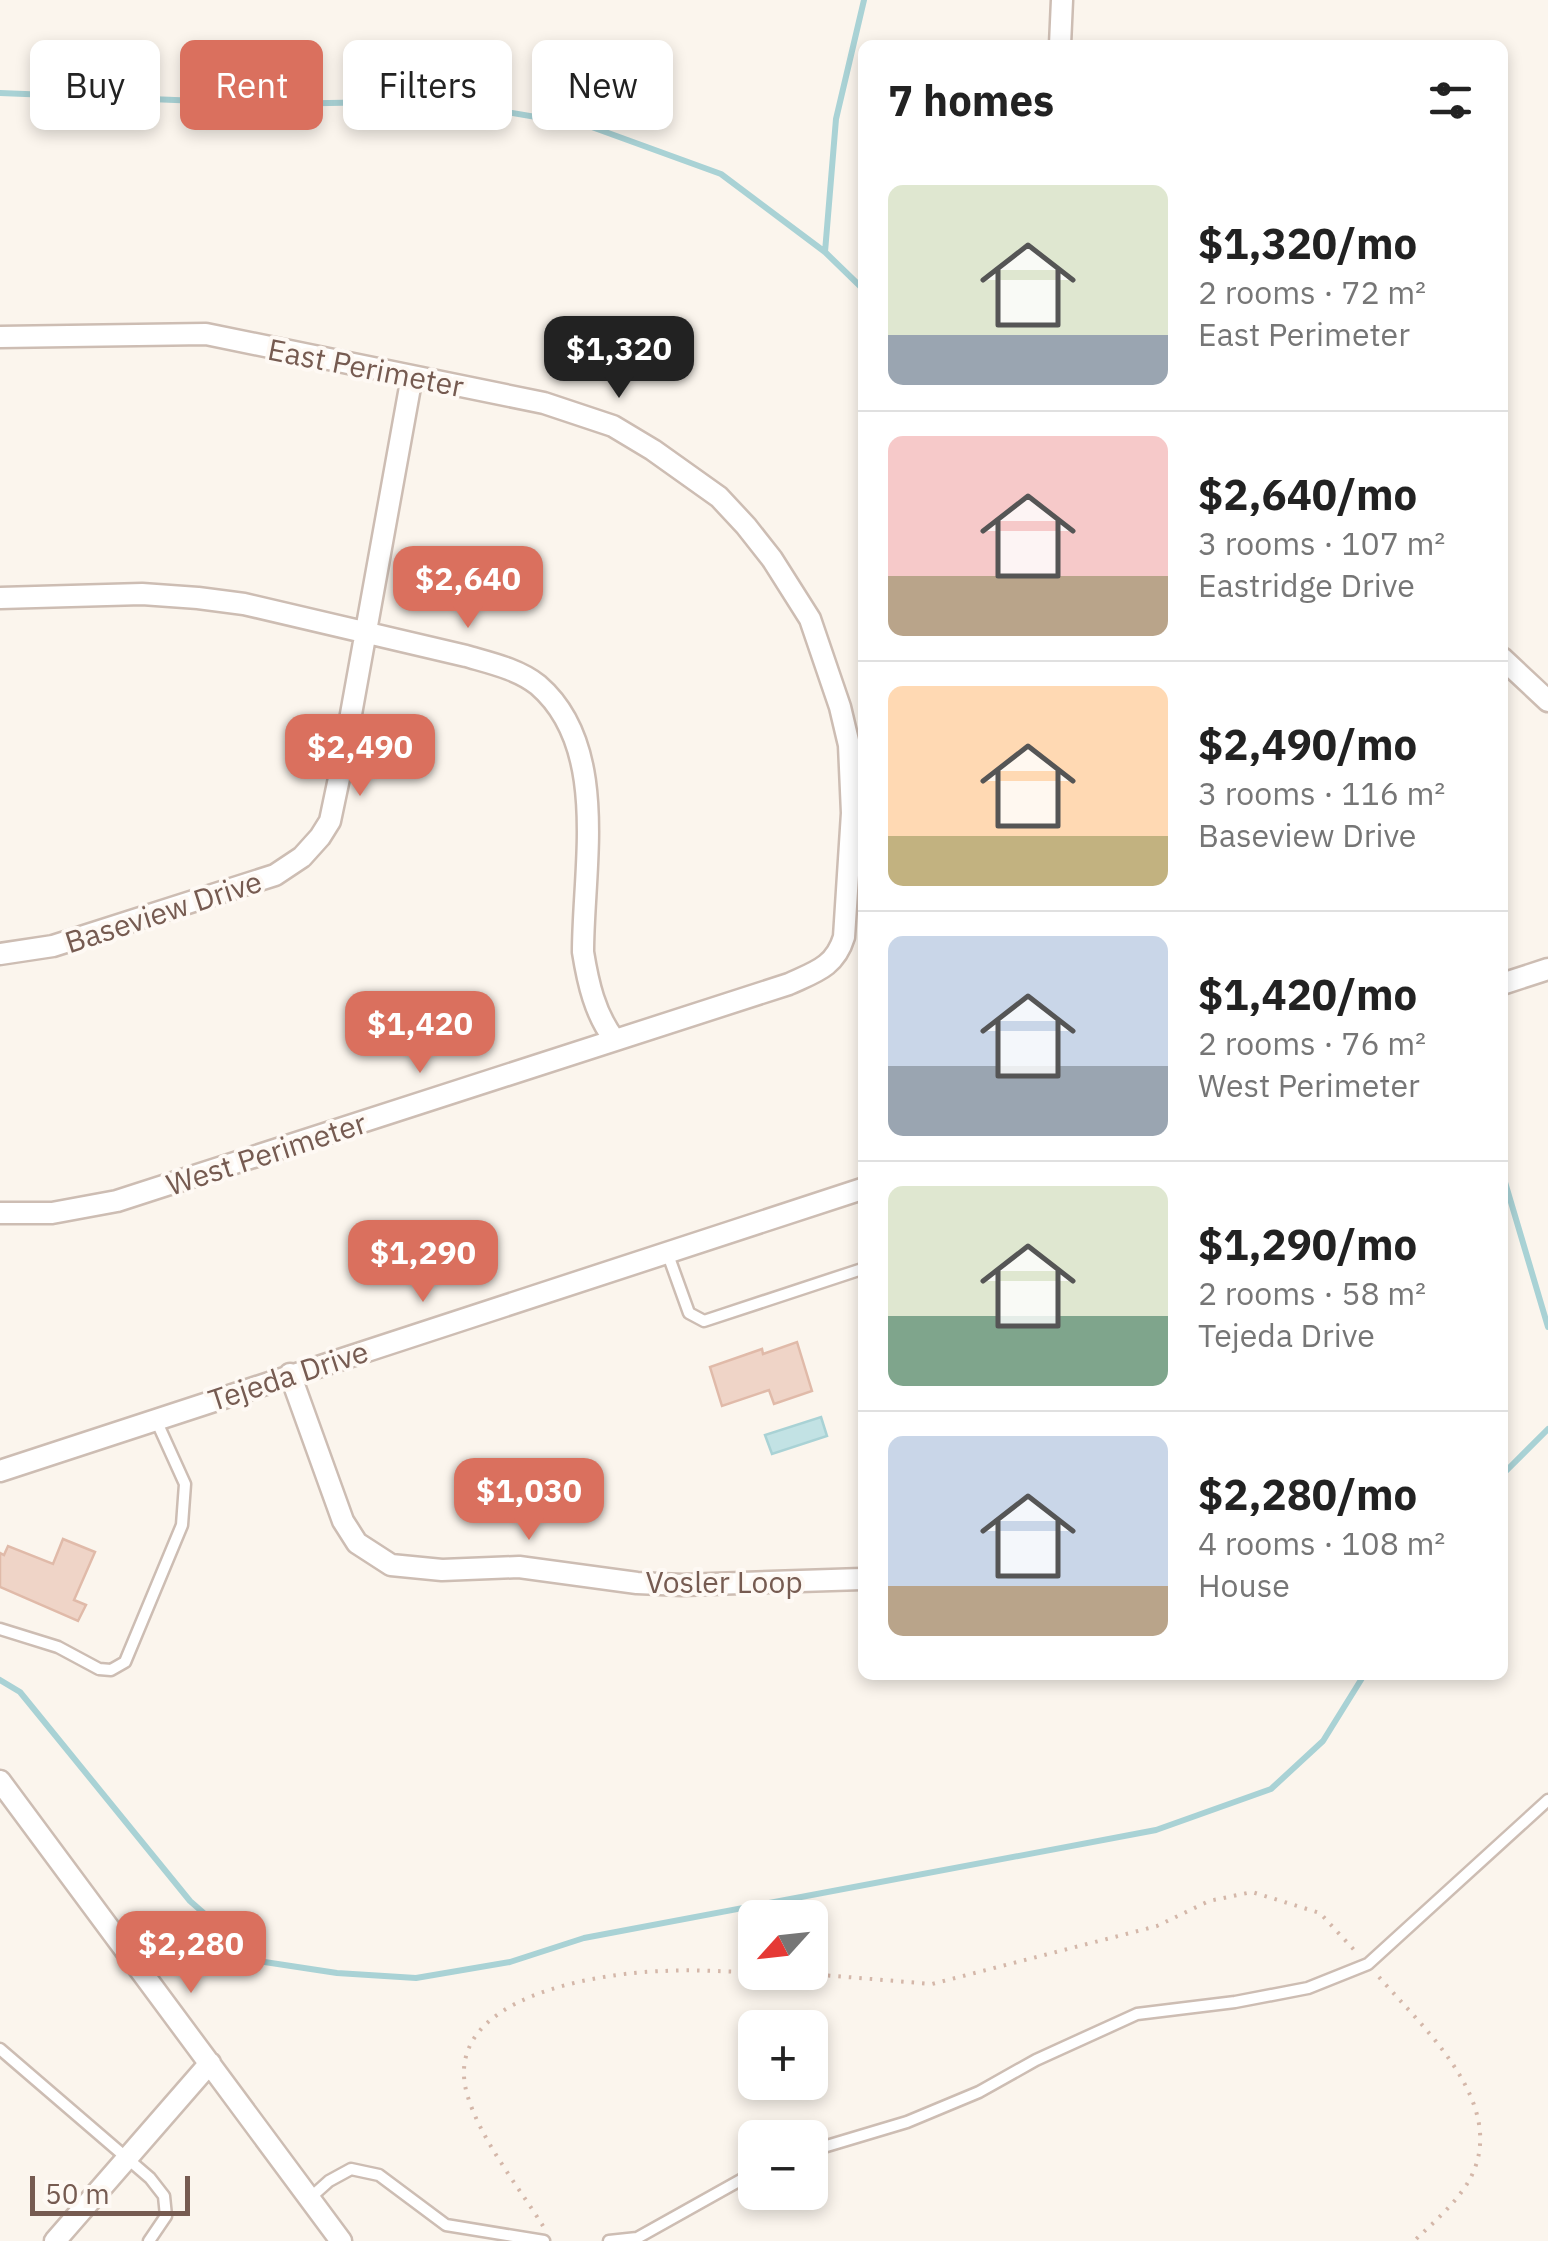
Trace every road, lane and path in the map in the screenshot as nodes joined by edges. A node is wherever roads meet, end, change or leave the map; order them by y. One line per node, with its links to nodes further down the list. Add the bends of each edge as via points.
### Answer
1 (1062, 0): 2 (street)
2 (1060, 40)
3 (0, 337): 4 (street, East Perimeter, via 206,334)
4 (412, 376): 6 (street, Baseview Drive); 9 (street, East Perimeter, via 544,403 613,426 719,497 772,559 810,618 849,745)
5 (0, 598): 6 (street, via 198,598)
6 (364, 634): 10 (street, Baseview Drive, via 330,821 302,857 240,888 53,946); 13 (street, via 502,666 535,683 558,706 587,779 587,979)
7 (1508, 664): 8 (street)
8 (1548, 701)
9 (844, 928): 13 (street, West Perimeter, via 830,965)
10 (0, 954)
11 (1548, 969): 12 (street)
12 (1508, 982)
13 (614, 1039): 15 (street, West Perimeter, via 117,1201 52,1213)
14 (858, 1190): 16 (street, Tejeda Drive)
15 (0, 1213)
16 (667, 1252): 17 (lane, via 689,1312 704,1321); 18 (street, Tejeda Drive)
17 (858, 1269)
18 (290, 1374): 19 (street, Tejeda Drive); 21 (street, Vosler Loop, via 342,1521 357,1544 391,1565 519,1566 682,1585)
19 (155, 1419): 20 (street, Tejeda Drive); 22 (lane, via 185,1484 182,1525 124,1662 99,1669 58,1646)
20 (0, 1471)
21 (858, 1579)
22 (0, 1629)
23 (0, 1781): 27 (street)
24 (1548, 1800): 28 (lane, via 1368,1964 1308,1988 1137,2014 907,2122)
25 (738, 1972): 32 (path, via 662,1971 578,1982 531,1996 494,2016 472,2038 464,2062 466,2092)
26 (0, 2049): 29 (lane)
27 (210, 2062): 29 (street); 31 (street)
28 (828, 2146)
29 (126, 2160): 33 (street); 34 (lane, via 164,2196 166,2216)
30 (738, 2182): 37 (lane, via 637,2238)
31 (309, 2198): 35 (street); 36 (lane, via 351,2170 378,2175 446,2225)
32 (543, 2226)
33 (55, 2241)
34 (148, 2241)
35 (340, 2241)
36 (544, 2241)
37 (609, 2241)

